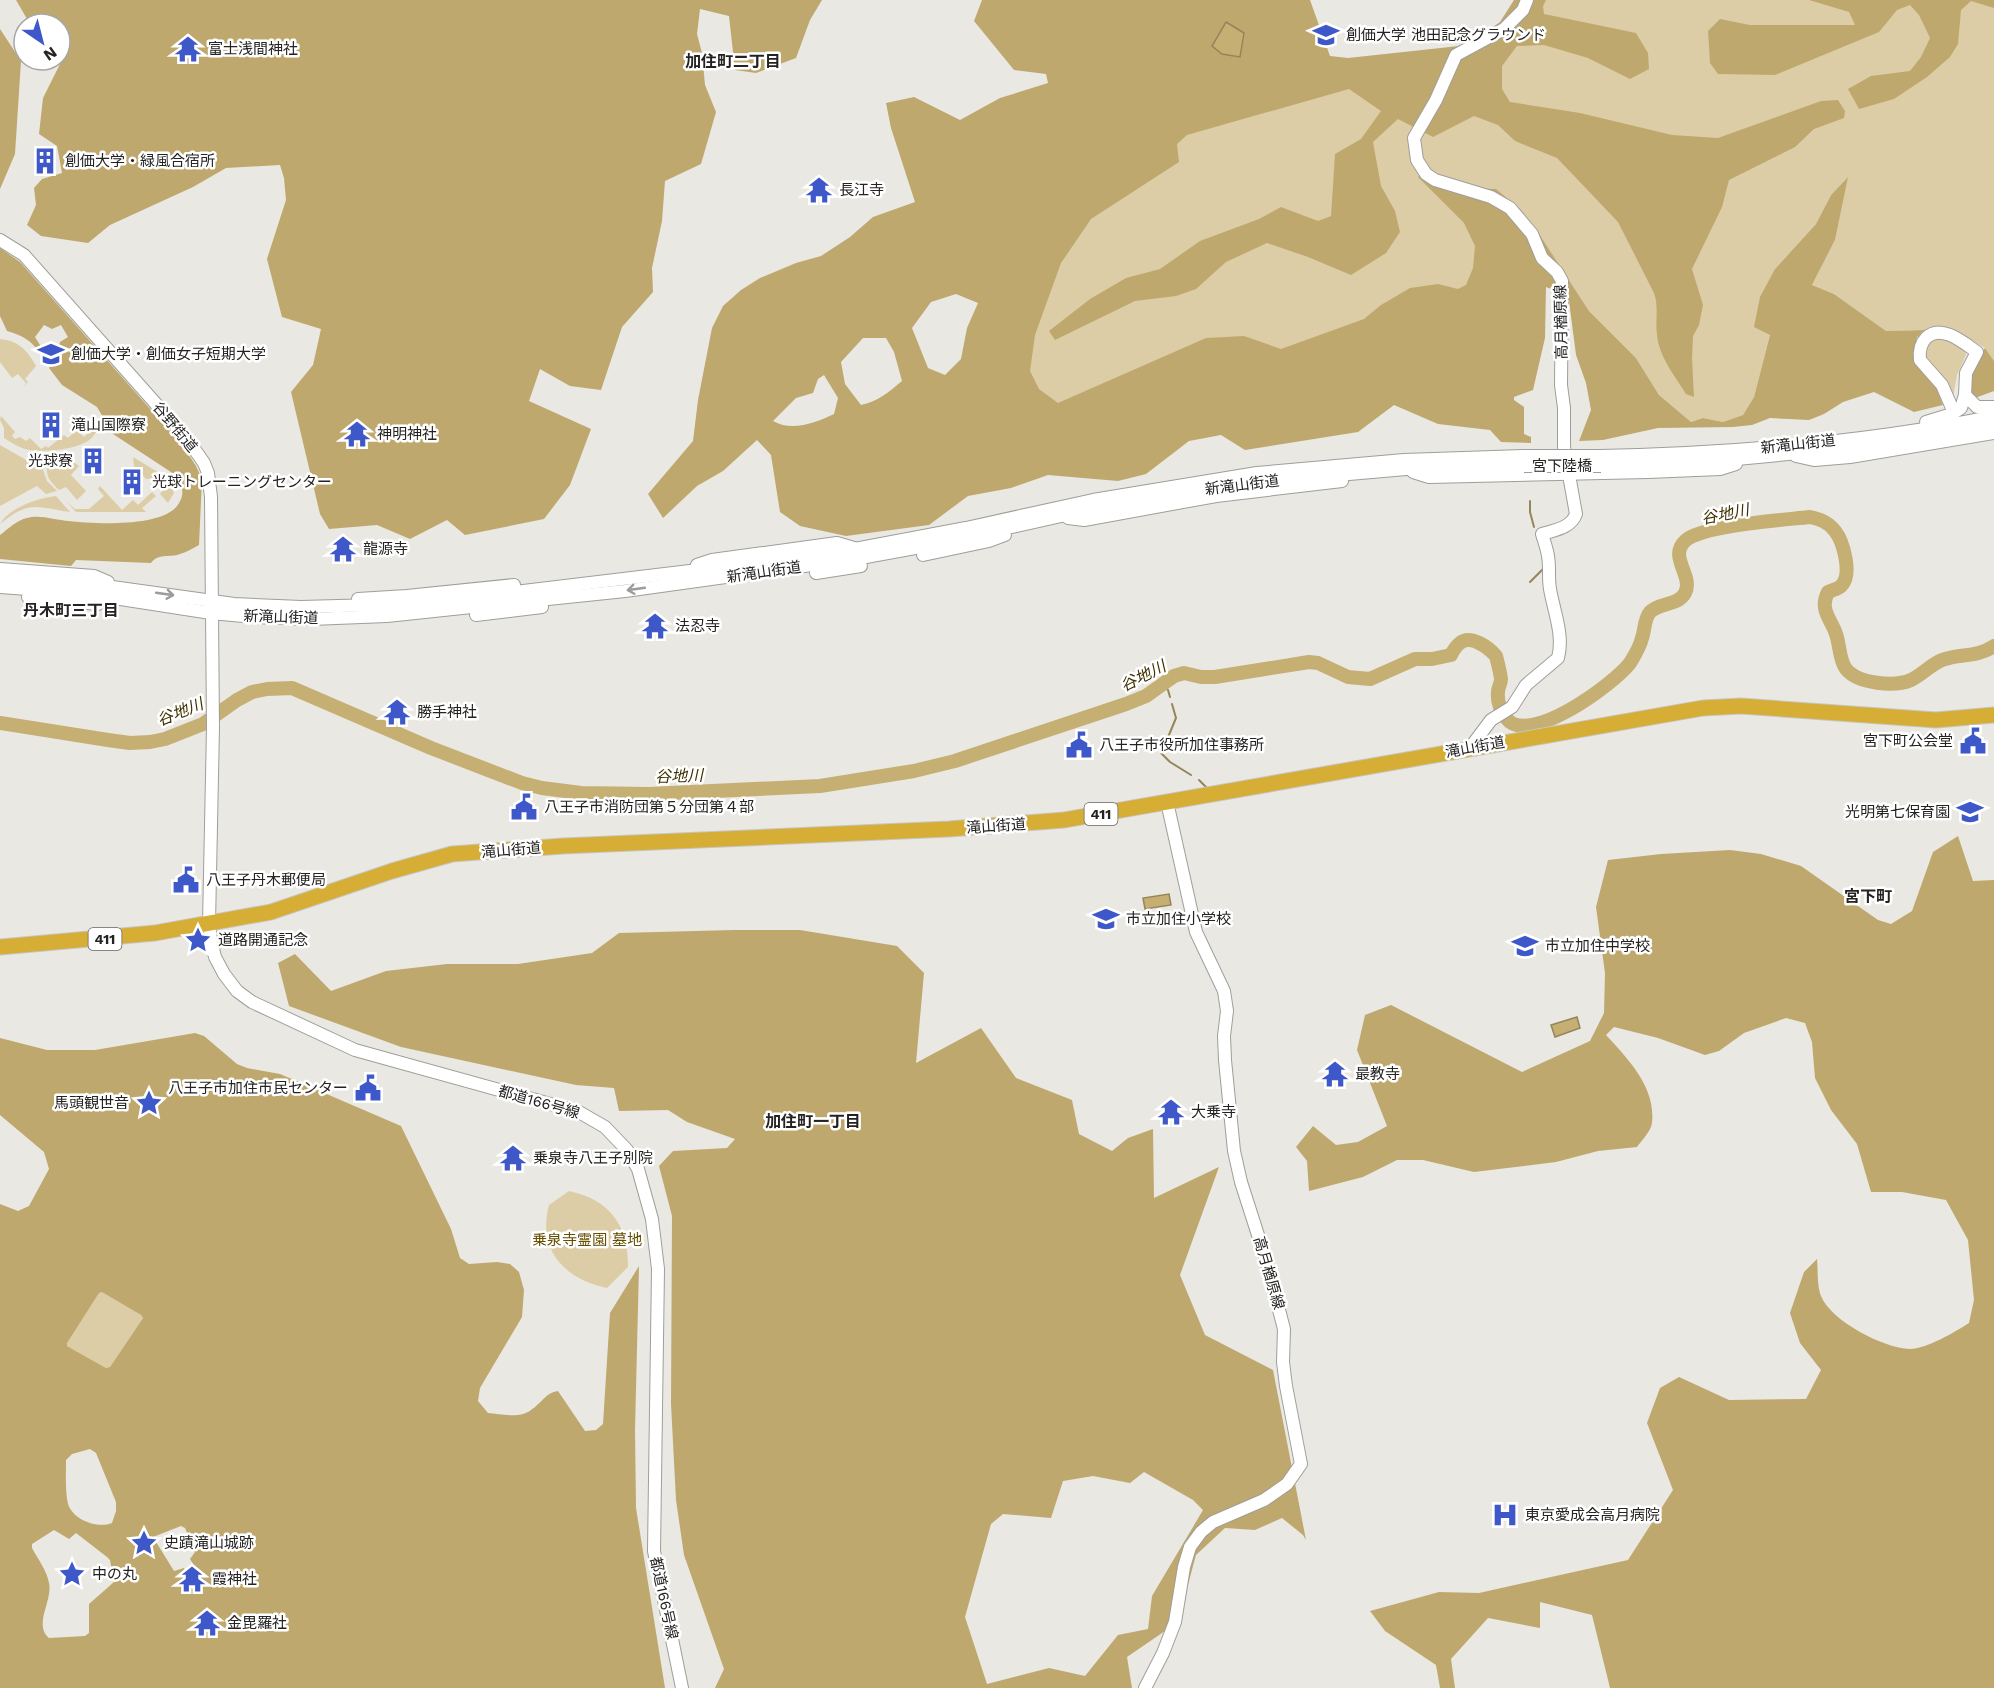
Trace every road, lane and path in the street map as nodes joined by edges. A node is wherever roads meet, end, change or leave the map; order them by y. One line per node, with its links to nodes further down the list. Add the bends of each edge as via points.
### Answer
1 (1527, 0): 15 (main road, 高月楢原線, via 1523,10 1504,29 1456,55 1414,138 1417,160 1426,174 1491,197 1510,208 1532,234 1542,258 1561,276 1561,385)
2 (0, 240): 22 (main road, 谷野街道, via 37,269 200,456 208,473 211,497)
3 (1965, 394): 4 (main road, via 1977,407); 5 (main road, via 1966,373 1977,351 1944,333 1929,335 1921,345 1920,360 1942,385); 8 (main road, via 1961,408 1955,412)
4 (1994, 407)
5 (1952, 408)
6 (1994, 416): 8 (main road, 新滝山街道)
7 (1994, 425): 10 (main road, 新滝山街道)
8 (1894, 433): 13 (main road, 新滝山街道)
9 (1994, 434): 10 (main road, via 1814,460)
10 (1789, 454): 11 (main road, 新滝山街道)
11 (1763, 457): 13 (main road, 新滝山街道); 15 (main road, via 1720,469)
12 (1524, 461): 13 (main road, 宮下陸橋, bridge); 14 (main road); 22 (main road, 新滝山街道, via 1442,458 1207,480 855,549 837,543 712,560 664,574 568,585 552,580 407,596 300,599)
13 (1600, 461)
14 (1406, 469): 15 (main road, via 1429,477); 22 (main road, 新滝山街道, one-way to 22, via 1332,483 1216,496 1084,520 1059,516 989,541 842,570 700,589 677,584 398,615 311,619)
15 (1569, 473): 24 (main road, 高月楢原線, via 1575,518 1564,527 1542,534 1561,638 1560,653 1504,713 1491,720)
16 (0, 568): 19 (main road, via 94,576)
17 (0, 577): 19 (main road, 新滝山街道)
18 (0, 587): 21 (main road, 新滝山街道)
19 (119, 588): 22 (main road, 新滝山街道, one-way to 22)
20 (0, 596): 21 (main road, via 108,606)
21 (165, 606): 22 (main road, 新滝山街道)
22 (211, 607): 26 (main road, 谷野街道)
23 (1994, 715): 24 (highway, 滝山街道 / 411, via 1936,720 1741,706 1703,708)
24 (1470, 748): 25 (highway, 滝山街道 / 411)
25 (1167, 802): 26 (highway, 滝山街道 / 411, via 1027,824 452,854 271,912); 29 (main road, 高月楢原線, via 1196,932 1224,991 1225,1060 1234,1151 1284,1329 1286,1386 1301,1464 1287,1485 1264,1500 1213,1522 1190,1547 1175,1622)
26 (209, 924): 27 (highway, 滝山街道 / 411, via 104,939); 28 (main road, 都道166号線, via 218,966 237,991 252,1002 355,1050 579,1112 605,1127 627,1150 644,1186 657,1251 654,1551)
27 (0, 947)
28 (682, 1688)
29 (1145, 1688)

